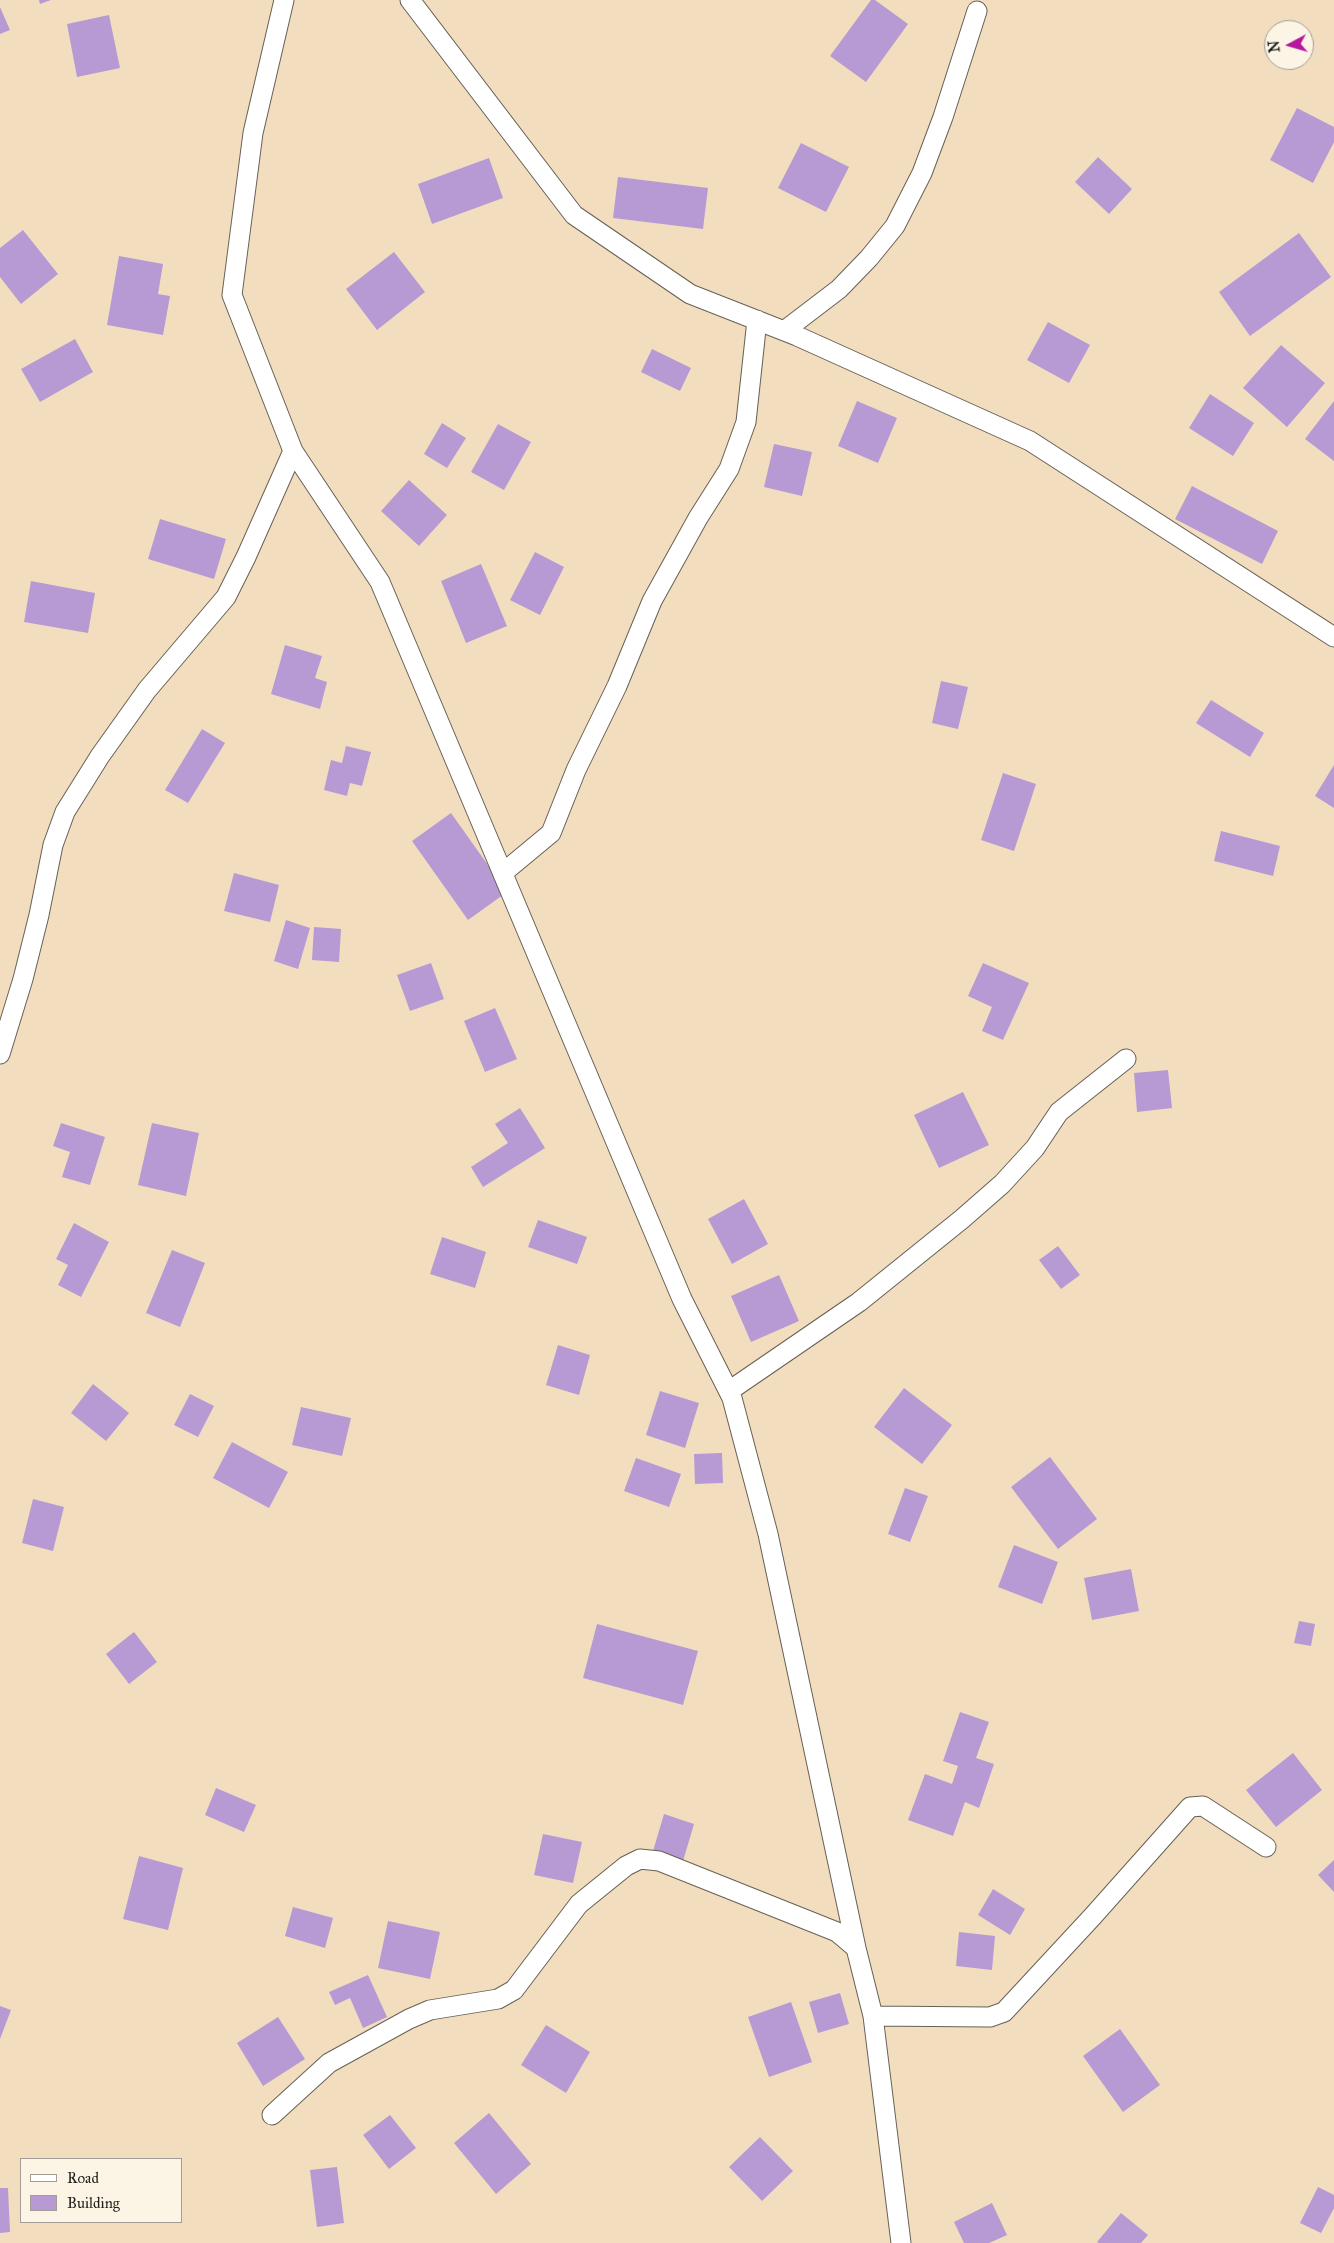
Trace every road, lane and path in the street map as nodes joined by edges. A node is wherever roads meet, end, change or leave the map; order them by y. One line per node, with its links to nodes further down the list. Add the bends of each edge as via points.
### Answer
1 (284, 0): 6 (street, via 253,132 232,295)
2 (410, 0): 4 (street, via 574,215 690,294)
3 (977, 10): 5 (street, via 926,164 895,226 839,289)
4 (757, 320): 5 (street); 8 (street, via 746,422 729,469 652,601 551,833)
5 (784, 331): 7 (street, via 1030,441)
6 (293, 451): 8 (street, via 380,582); 9 (street, via 226,597 147,690 65,812 53,846 23,979)
7 (1334, 637)
8 (504, 872): 11 (street, via 682,1299)
9 (0, 1054)
10 (1126, 1059): 11 (street, via 1059,1112 1035,1148 1009,1177 962,1219 859,1302)
11 (729, 1391): 13 (street, via 768,1534)
12 (1266, 1847): 14 (street, via 1203,1806 1190,1807 1004,2012 990,2017)
13 (856, 1948): 14 (street); 15 (street, via 837,1932 659,1861 640,1859 579,1904 514,1990 498,1999 430,2010 409,2019 329,2063)
14 (873, 2016): 16 (street)
15 (272, 2115)
16 (901, 2243)

